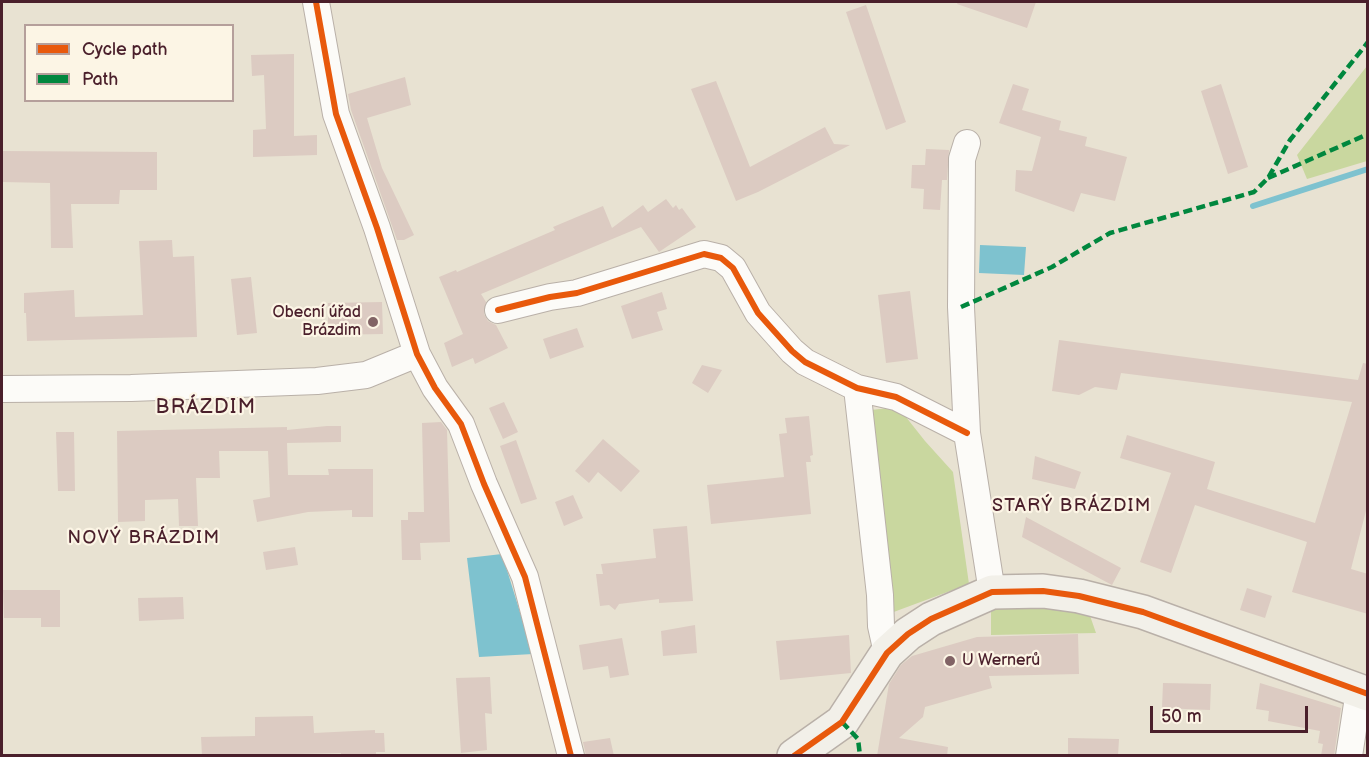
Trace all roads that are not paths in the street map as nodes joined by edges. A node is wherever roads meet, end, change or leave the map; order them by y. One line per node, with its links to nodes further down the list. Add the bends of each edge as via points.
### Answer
1 (316, 2): 4 (street, via 336,114)
2 (967, 143): 7 (street, via 962,159 961,307)
3 (498, 310): 5 (street, via 577,293 704,254 721,258 733,268 758,313 805,363)
4 (417, 354): 6 (street, via 366,375 316,381); 11 (street, via 435,388 462,424 525,577)
5 (857, 388): 7 (street, via 896,397); 9 (street)
6 (2, 389)
7 (967, 433): 8 (street)
8 (992, 592): 9 (street, via 931,619); 10 (street, via 1043,591 1111,603)
9 (887, 653): 12 (street, via 842,722)
10 (1363, 693): 13 (street)
11 (571, 756)
12 (794, 756)
13 (1349, 756)

